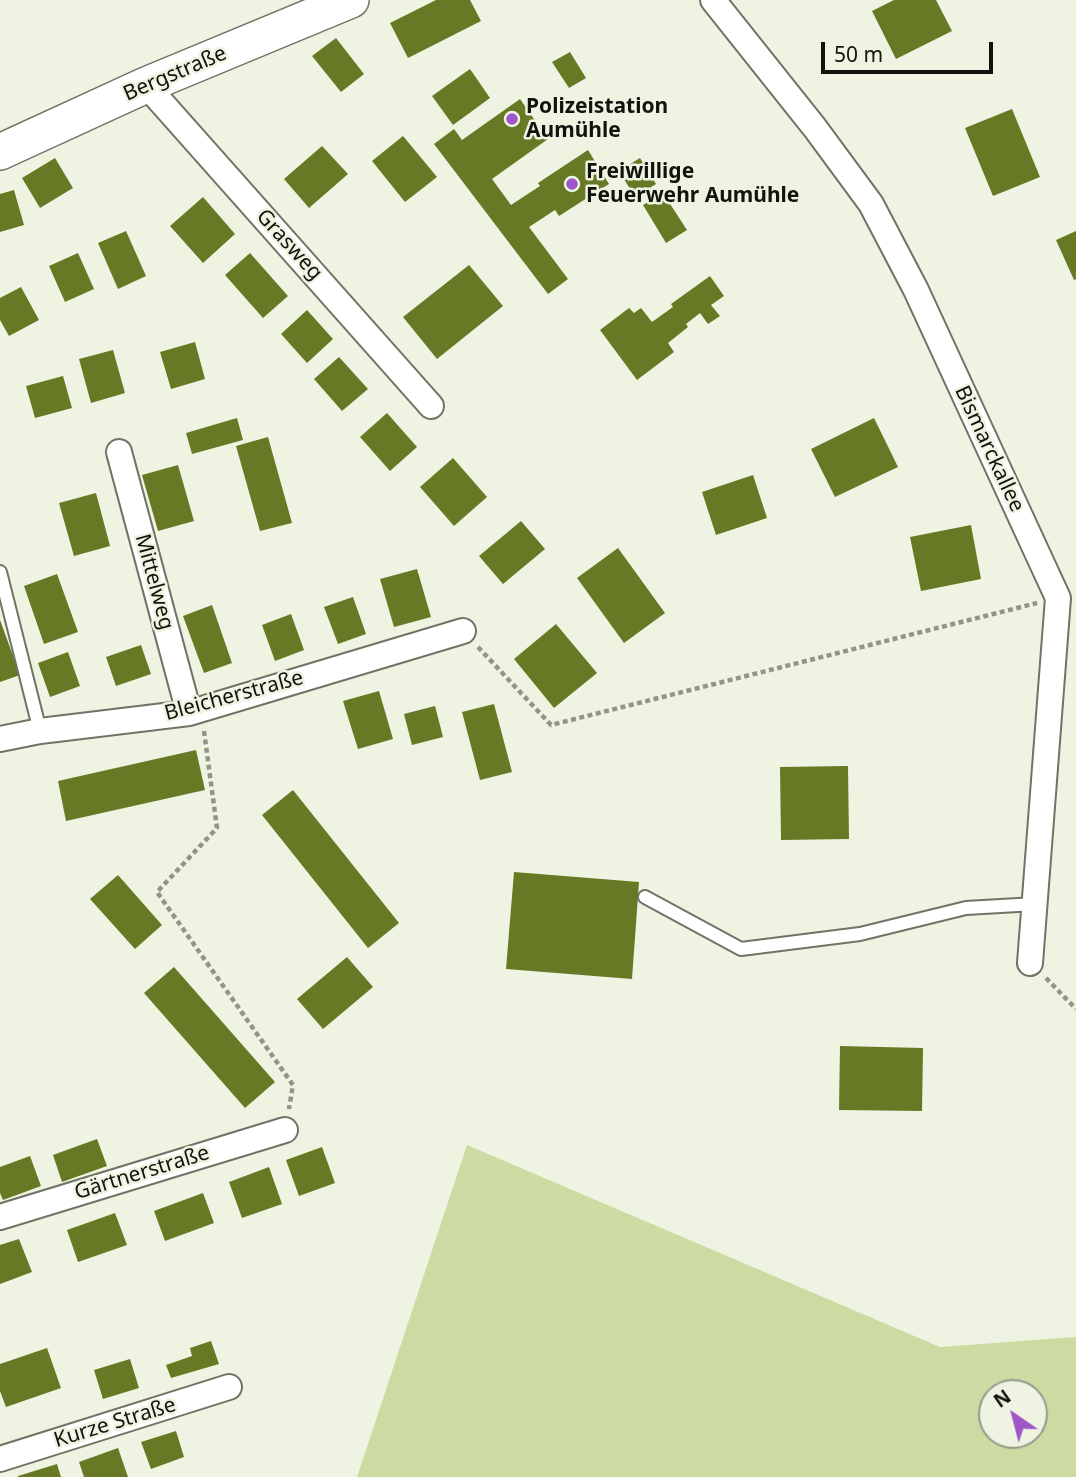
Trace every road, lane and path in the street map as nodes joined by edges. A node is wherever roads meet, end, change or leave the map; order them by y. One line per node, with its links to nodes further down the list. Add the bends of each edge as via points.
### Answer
1 (351, 0): 3 (street, Bergstraße)
2 (713, 0): 8 (street, Bismarckallee, via 871,204)
3 (146, 85): 4 (street, Bergstraße); 5 (street, Grasweg)
4 (0, 152)
5 (431, 406)
6 (119, 452): 10 (street, Mittelweg)
7 (0, 572): 11 (lane)
8 (1067, 603): 9 (path, via 551,725); 14 (street, Bismarckallee)
9 (463, 631): 10 (street, Bleicherstraße)
10 (195, 711): 11 (street, Bleicherstraße); 17 (path, via 217,828 157,892 293,1085)
11 (40, 731): 12 (street, Bleicherstraße)
12 (0, 739)
13 (645, 897): 14 (lane, via 741,949 860,934 967,908)
14 (1035, 904): 15 (street, Bismarckallee)
15 (1030, 963): 16 (path)
16 (1076, 1009)
17 (285, 1130): 18 (street, Gärtnerstraße)
18 (0, 1217)
19 (229, 1387): 20 (street, Kurze Straße)
20 (0, 1459)

